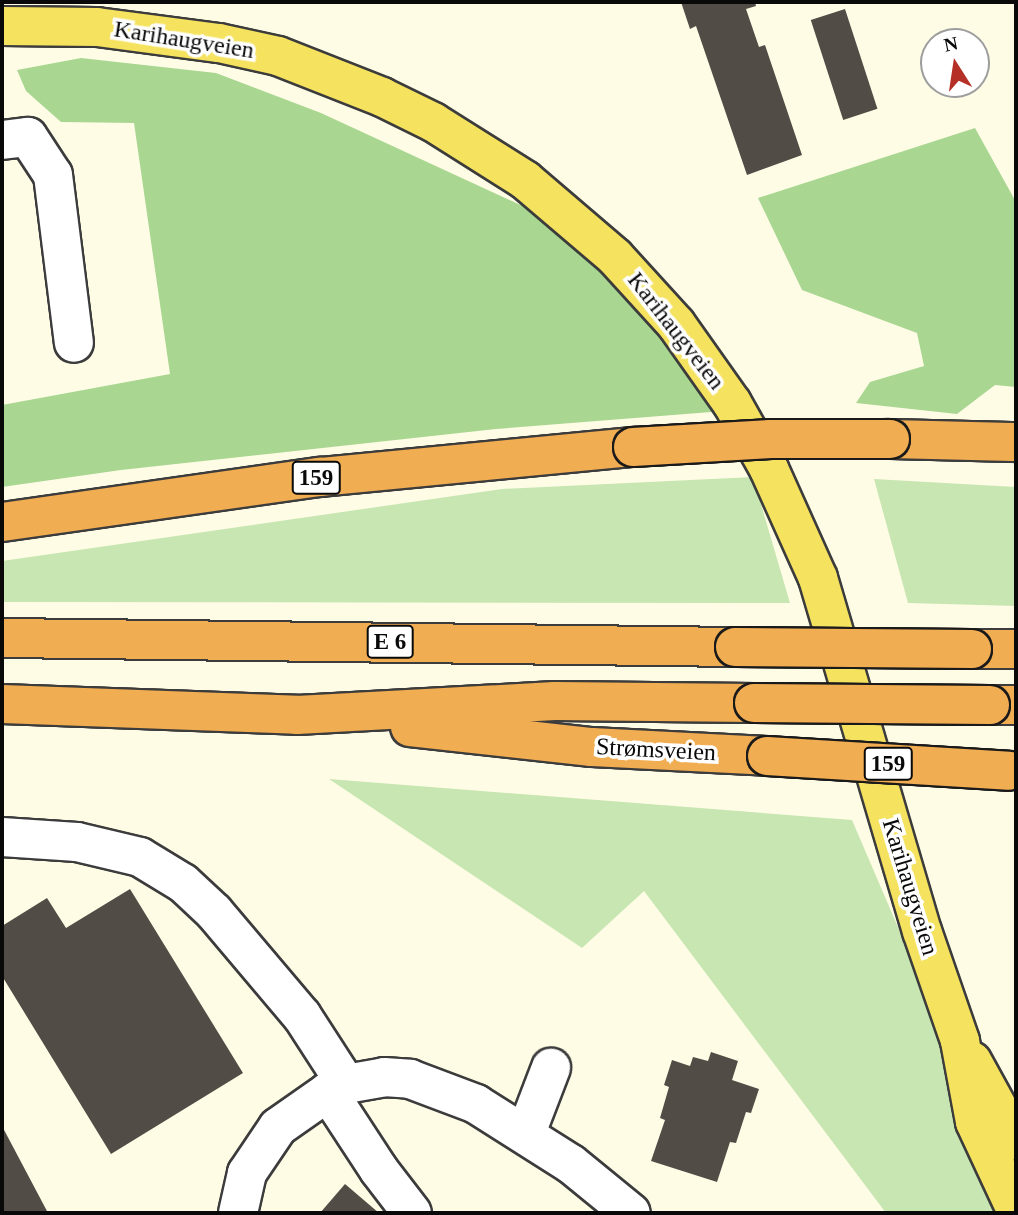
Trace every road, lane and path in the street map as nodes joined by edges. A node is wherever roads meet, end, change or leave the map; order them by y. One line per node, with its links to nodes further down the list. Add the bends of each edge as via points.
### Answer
1 (2, 26): 13 (main road, Karihaugveien, via 97,27 185,37 278,56 334,77 433,122 525,180 645,288 732,403 803,542 829,612 922,931)
2 (2, 139): 3 (street, via 28,137 53,175)
3 (74, 343)
4 (1016, 442): 5 (highway, 159, bridge, via 771,439 633,447 332,476)
5 (2, 522)
6 (2, 638): 7 (highway, E 6, bridge)
7 (1016, 649)
8 (2, 704): 10 (highway)
9 (1003, 705): 10 (highway, bridge, via 555,701)
10 (296, 715): 11 (highway, Strømsveien / 159, bridge, via 592,747)
11 (1012, 771)
12 (2, 837): 15 (street, via 77,842 140,857 183,883 214,912 302,1016)
13 (960, 1041): 17 (main road, Karihaugveien); 18 (main road, Karihaugveien, via 975,1122)
14 (551, 1069): 16 (street)
15 (337, 1088): 16 (street, via 384,1077 410,1079 476,1104); 19 (street, via 278,1127 247,1172); 20 (street, via 379,1170)
16 (526, 1133): 21 (street)
17 (1016, 1141)
18 (1016, 1210)
19 (238, 1213)
20 (412, 1213)
21 (631, 1213)

